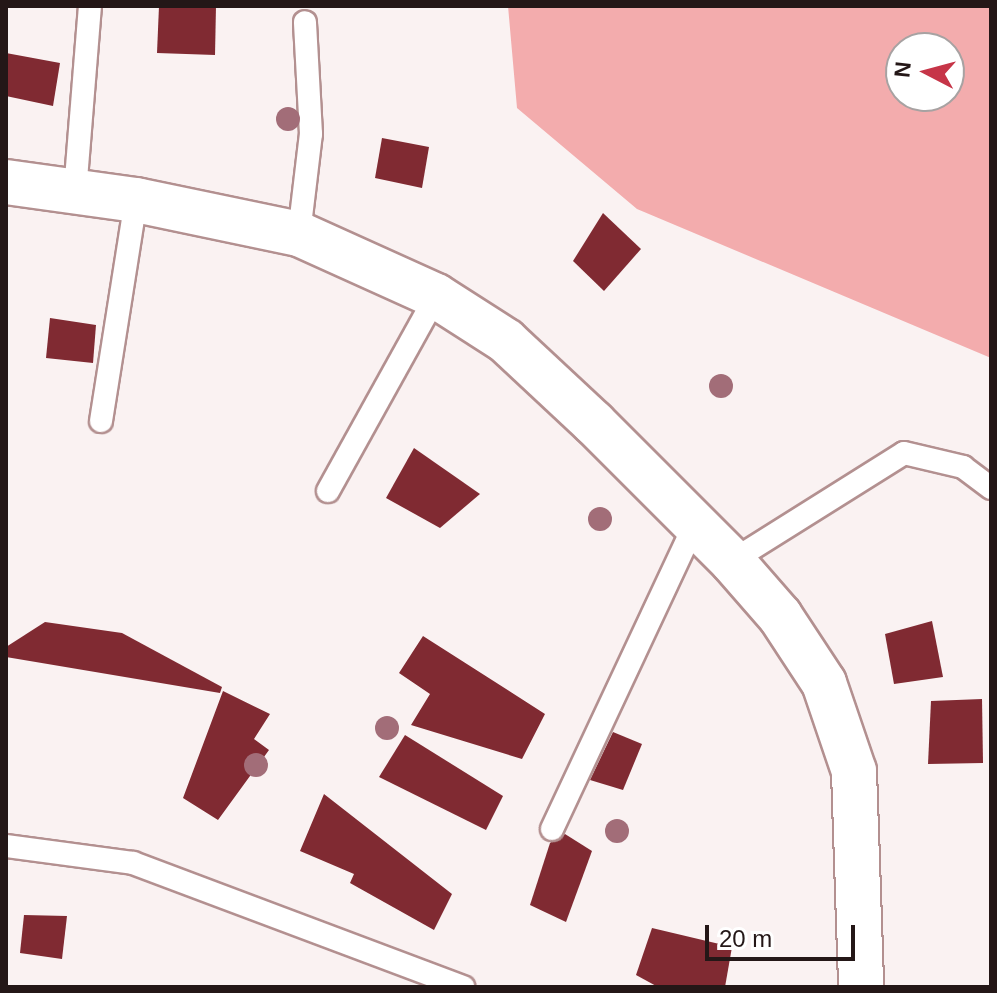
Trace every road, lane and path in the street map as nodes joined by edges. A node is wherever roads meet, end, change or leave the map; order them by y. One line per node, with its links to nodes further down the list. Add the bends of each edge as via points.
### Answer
1 (90, 6): 4 (lane)
2 (305, 22): 6 (lane, via 311,134)
3 (6, 182): 4 (street)
4 (75, 192): 5 (street)
5 (136, 200): 6 (street); 8 (lane)
6 (299, 234): 7 (street)
7 (436, 296): 10 (lane); 11 (street, via 506,341)
8 (101, 421)
9 (991, 488): 12 (lane, via 963,467 904,453)
10 (328, 491)
11 (696, 522): 12 (street); 13 (lane)
12 (732, 561): 16 (street, via 780,616 824,683 854,771)
13 (552, 829)
14 (6, 846): 15 (lane, via 133,863)
15 (463, 987)
16 (861, 987)

